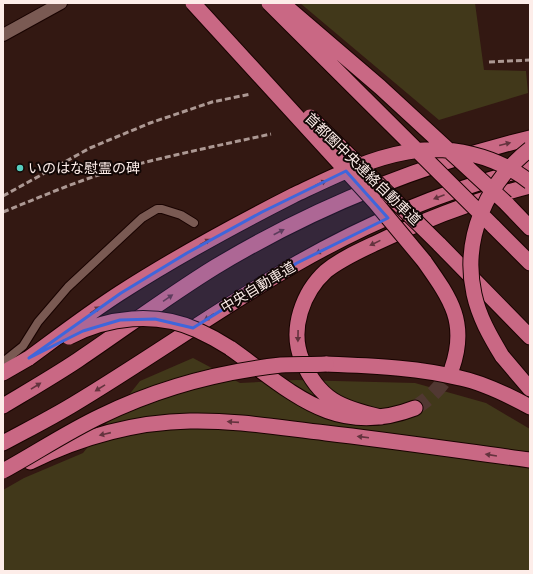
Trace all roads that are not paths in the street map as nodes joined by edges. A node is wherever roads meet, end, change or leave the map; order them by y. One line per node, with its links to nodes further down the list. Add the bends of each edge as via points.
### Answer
1 (61, 3): 5 (main road)
2 (194, 3): 14 (highway, 首都圏中央連絡自動車道, bridge); 17 (highway, bridge, via 375,202 424,261 447,296 458,325 459,341)
3 (269, 3): 13 (highway, bridge)
4 (282, 3): 11 (highway, bridge, via 380,87)
5 (3, 35)
6 (530, 138): 20 (highway, one-way to 6, via 76,361 182,288 282,230 373,188 408,175)
7 (530, 148): 19 (highway, bridge, via 499,180 482,210 471,251 472,281 478,308 502,356)
8 (530, 168): 24 (highway, 中央自動車道, one-way to 24, via 415,206 366,227 297,263 74,405)
9 (530, 182): 15 (highway, one-way to 9, bridge, via 121,293 187,253 262,212 369,162 408,151 446,150 485,158 514,171)
10 (530, 186): 23 (highway, one-way to 23, via 409,228 357,252 326,272 309,292 301,311 297,339 300,357 309,375 320,390 339,404 354,411)
11 (526, 219)
12 (194, 223): 16 (street, via 162,209 157,209 142,218 68,287 38,322 23,346)
13 (530, 263)
14 (530, 337)
15 (29, 358): 18 (highway); 23 (highway, bridge, via 83,331 120,320 155,319 185,325 230,348 296,395 323,409 356,418)
16 (3, 362)
17 (452, 368)
18 (3, 373)
19 (530, 389)
20 (3, 406)
21 (530, 407): 26 (highway, bridge, via 486,386 442,374 390,367 282,365 202,378 160,390 100,416)
22 (415, 408): 23 (highway)
23 (381, 417)
24 (3, 443)
25 (530, 460): 27 (highway, one-way to 27, via 243,423 190,421 100,435 49,453)
26 (3, 471)
27 (3, 477)

